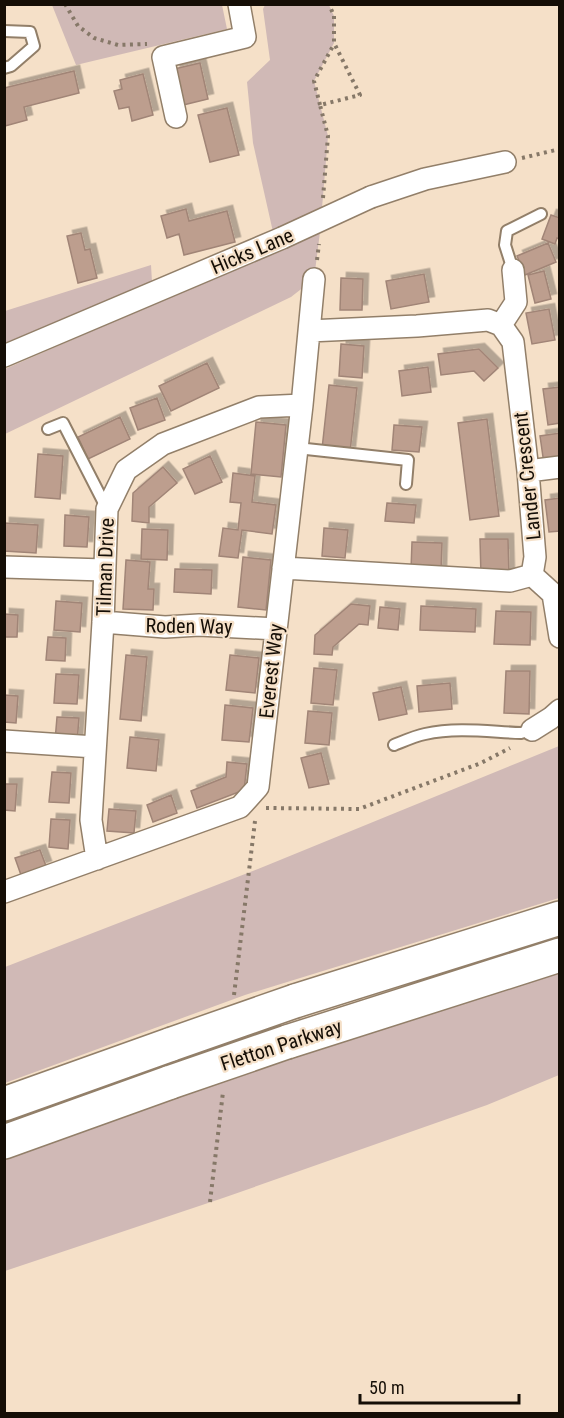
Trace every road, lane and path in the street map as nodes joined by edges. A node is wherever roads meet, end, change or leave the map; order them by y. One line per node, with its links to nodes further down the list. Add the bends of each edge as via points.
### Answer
1 (65, 4): 5 (path, via 78,26 94,39 118,45)
2 (238, 4): 9 (street, via 245,37 163,57)
3 (329, 4): 6 (path, via 334,16)
4 (4, 32): 7 (lane, via 30,32 34,46)
5 (157, 41)
6 (334, 43): 8 (path, via 314,81); 8 (path, via 360,95)
7 (4, 68)
8 (320, 105): 12 (path, via 328,136)
9 (176, 117)
10 (560, 149): 11 (path)
11 (505, 162): 19 (street, Hicks Lane, bridge, via 425,179 372,197)
12 (322, 208)
13 (541, 214): 15 (lane, via 507,231 505,245)
14 (319, 244): 16 (path)
15 (513, 270): 17 (street, via 516,302)
16 (314, 279): 18 (street, Everest Way)
17 (501, 325): 18 (street, via 488,320); 24 (street, Lander Crescent, via 513,342)
18 (309, 330): 20 (street, Everest Way)
19 (4, 356)
20 (302, 405): 22 (street, Everest Way); 26 (street, Tilman Drive, via 259,407 163,444 126,470)
21 (48, 429): 26 (lane, via 63,423)
22 (297, 447): 25 (lane, via 408,460); 28 (street, Everest Way)
23 (560, 466): 24 (street)
24 (528, 471): 30 (street, Lander Crescent, via 535,557)
25 (406, 484)
26 (107, 509): 29 (street, Tilman Drive)
27 (4, 567): 29 (street)
28 (283, 568): 30 (street, via 510,581); 32 (street, Everest Way)
29 (104, 570): 31 (street, Tilman Drive)
30 (532, 575): 33 (street, via 553,594)
31 (103, 622): 32 (street, Roden Way); 38 (street, Tilman Drive)
32 (276, 629): 41 (street, Everest Way, via 258,788 240,807)
33 (560, 637)
34 (560, 710): 35 (street)
35 (532, 730): 37 (lane, via 447,731)
36 (4, 741): 38 (street)
37 (393, 744)
38 (95, 747): 41 (street, Tilman Drive, via 91,820)
39 (510, 748): 40 (path, via 481,763 359,809)
40 (256, 808)
41 (97, 859): 42 (street, Everest Way)
42 (4, 892)
43 (560, 918): 45 (highway, Fletton Parkway, bridge, via 295,1001)
44 (560, 955): 46 (highway, Fletton Parkway, bridge, via 287,1042)
45 (4, 1104)
46 (4, 1142)

